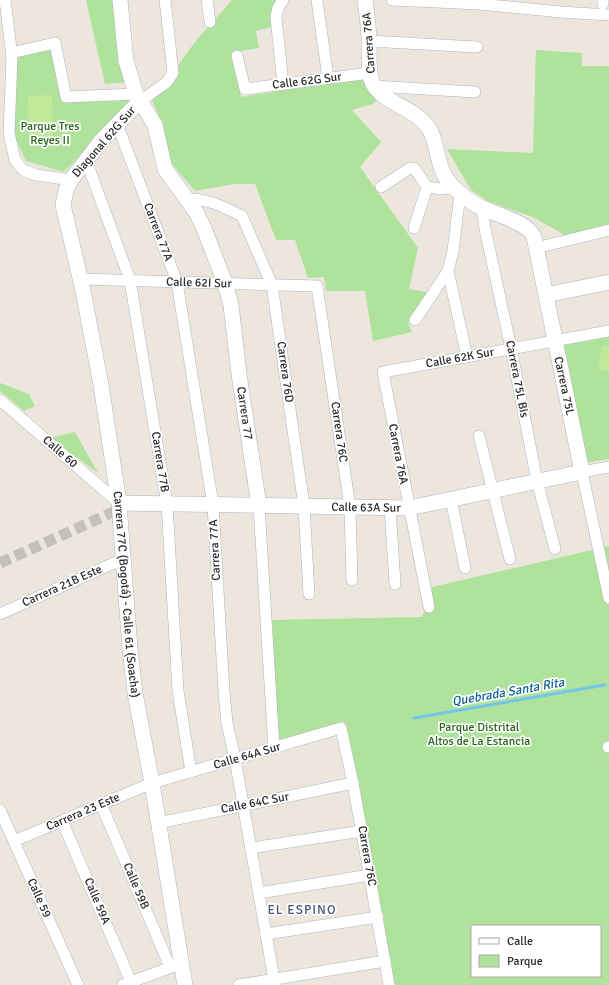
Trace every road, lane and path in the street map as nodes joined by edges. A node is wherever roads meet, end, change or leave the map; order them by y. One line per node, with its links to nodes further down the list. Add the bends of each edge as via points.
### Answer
1 (5, 0): 15 (street)
2 (120, 0): 21 (street, Carrera 77, via 126,61)
3 (165, 0): 21 (street, via 173,73 167,82)
4 (207, 0): 12 (street)
5 (283, 0): 19 (street, via 276,17)
6 (317, 0): 17 (street)
7 (365, 0): 13 (street, Carrera 76A)
8 (392, 0): 10 (street, via 479,4)
9 (524, 0): 10 (street)
10 (536, 10): 11 (street)
11 (609, 15)
12 (210, 22)
13 (369, 41): 14 (street); 18 (street, Carrera 76A)
14 (477, 47)
15 (11, 53): 21 (street, via 55,43 66,97); 24 (street, via 9,133 15,160 23,170 36,175)
16 (237, 56): 19 (street, Calle 62G Sur, via 244,89)
17 (328, 78): 18 (street, Calle 62G Sur); 19 (street, Calle 62G Sur)
18 (372, 79): 20 (street, Calle 62G Sur); 27 (street, via 385,96 428,126 436,143 442,169)
19 (283, 84)
20 (474, 92)
21 (138, 98): 22 (street, Diagonal 62G Sur); 28 (street, Carrera 77, via 155,125 165,169)
22 (117, 124): 23 (street, Diagonal 62G Sur); 37 (street, Carrera 77A)
23 (86, 160): 24 (street, Diagonal 62G Sur); 36 (street, Carrera 77B)
24 (71, 180): 29 (street, Diagonal 62G Sur)
25 (381, 187): 26 (street, via 407,169 415,169)
26 (427, 187): 27 (street); 31 (street)
27 (456, 190): 30 (street); 34 (street, via 453,251)
28 (186, 199): 39 (street, Carrera 77, via 203,226); 40 (street, Carrera 76D, via 210,201 242,216)
29 (63, 205): 35 (street, Carrera 77C (Bogotá) - Calle 61 (Soacha))
30 (482, 209): 33 (street, Carrera 75L, via 525,226 532,233); 46 (street, Carrera 75L Bis)
31 (414, 228)
32 (609, 230): 33 (street)
33 (536, 248): 42 (street, Carrera 75L)
34 (448, 270): 43 (street); 47 (street)
35 (81, 279): 36 (street, Calle 62I Sur); 56 (street, Carrera 77C (Bogotá) - Calle 61 (Soacha))
36 (130, 280): 37 (street, Calle 62I Sur); 57 (street, Carrera 77B)
37 (177, 282): 39 (street, Calle 62I Sur); 58 (street, Carrera 77A)
38 (609, 282): 42 (street)
39 (225, 283): 40 (street, Calle 62I Sur); 59 (street, Carrera 77, via 234,317 239,374)
40 (272, 285): 41 (street, Calle 62I Sur); 60 (street, Carrera 76D)
41 (317, 286): 61 (street, Carrera 76C)
42 (546, 295): 45 (street, Carrera 75L)
43 (415, 320)
44 (609, 331): 45 (street, Calle 62K Sur)
45 (555, 340): 46 (street, Calle 62K Sur); 52 (street, Carrera 75L)
46 (511, 348): 47 (street, Calle 62K Sur); 53 (street, Carrera 75L Bis)
47 (466, 357): 48 (street, Calle 62K Sur)
48 (383, 372): 63 (street, Carrera 76A)
49 (0, 400): 56 (street, Calle 60)
50 (478, 436): 54 (street)
51 (609, 467): 52 (street, Calle 63A Sur)
52 (582, 472): 53 (street, Calle 63A Sur); 71 (street, Carrera 75L)
53 (537, 481): 54 (street, Calle 63A Sur); 64 (street, Carrera 75L Bis)
54 (493, 490): 55 (street, Calle 63A Sur); 66 (street)
55 (451, 499): 63 (street, Calle 63A Sur); 67 (street)
56 (119, 503): 57 (street, Calle 63A Sur); 65 (street, Carrera 77C (Bogotá) - Calle 61 (Soacha))
57 (167, 504): 58 (street, Calle 63A Sur); 77 (street, Carrera 77B, via 178,691)
58 (213, 505): 59 (street, Calle 63A Sur); 76 (street, Carrera 77A, via 224,692)
59 (259, 506): 60 (street, Calle 63A Sur); 75 (street, Carrera 77)
60 (304, 506): 61 (street, Calle 63A Sur); 70 (street, Carrera 76D)
61 (350, 507): 62 (street, Calle 63A Sur); 68 (street, Carrera 76C)
62 (390, 508): 63 (street, Calle 63A Sur); 69 (street)
63 (409, 508): 72 (street, Carrera 76A)
64 (555, 549)
65 (123, 559): 73 (street, Carrera 21B Este); 78 (street, Carrera 77C (Bogotá) - Calle 61 (Soacha), via 135,693)
66 (510, 559)
67 (465, 568)
68 (352, 580)
69 (395, 584)
70 (309, 594)
71 (609, 598)
72 (429, 607)
73 (0, 614)
74 (341, 728): 75 (street, Calle 64A Sur); 79 (street, Carrera 76C)
75 (274, 748): 76 (street, Calle 64A Sur)
76 (235, 759): 77 (street, Calle 64A Sur); 81 (street, Carrera 77A)
77 (192, 772): 78 (street, Calle 64A Sur)
78 (152, 783): 80 (street, Carrera 23 Este); 84 (street, Carrera 77C (Bogotá) - Calle 61 (Soacha))
79 (353, 783): 81 (street, Calle 64C Sur); 85 (street, Carrera 76C)
80 (101, 804): 83 (street, Carrera 23 Este); 93 (street, Calle 59B)
81 (243, 805): 84 (street, Calle 64C Sur); 87 (street, Carrera 77A)
82 (0, 810): 86 (street, Calle 59)
83 (62, 821): 86 (street, Carrera 23 Este); 95 (street, Calle 59A)
84 (158, 823): 93 (street, Carrera 77C (Bogotá) - Calle 61 (Soacha))
85 (362, 831): 87 (street); 88 (street, Carrera 76C)
86 (14, 841): 96 (street, Calle 59)
87 (250, 848): 89 (street, Carrera 77A)
88 (370, 875): 89 (street); 90 (street, Carrera 76C)
89 (259, 893): 91 (street, Carrera 77A)
90 (378, 917): 91 (street); 92 (street, Carrera 76C)
91 (266, 934): 94 (street, Carrera 77A)
92 (385, 961): 94 (street); 99 (street, Carrera 76C)
93 (176, 965): 95 (street); 97 (street, Carrera 77C (Bogotá) - Calle 61 (Soacha))
94 (275, 982): 98 (street)
95 (127, 983)
96 (78, 985)
97 (185, 985)
98 (238, 985)
99 (389, 985)

